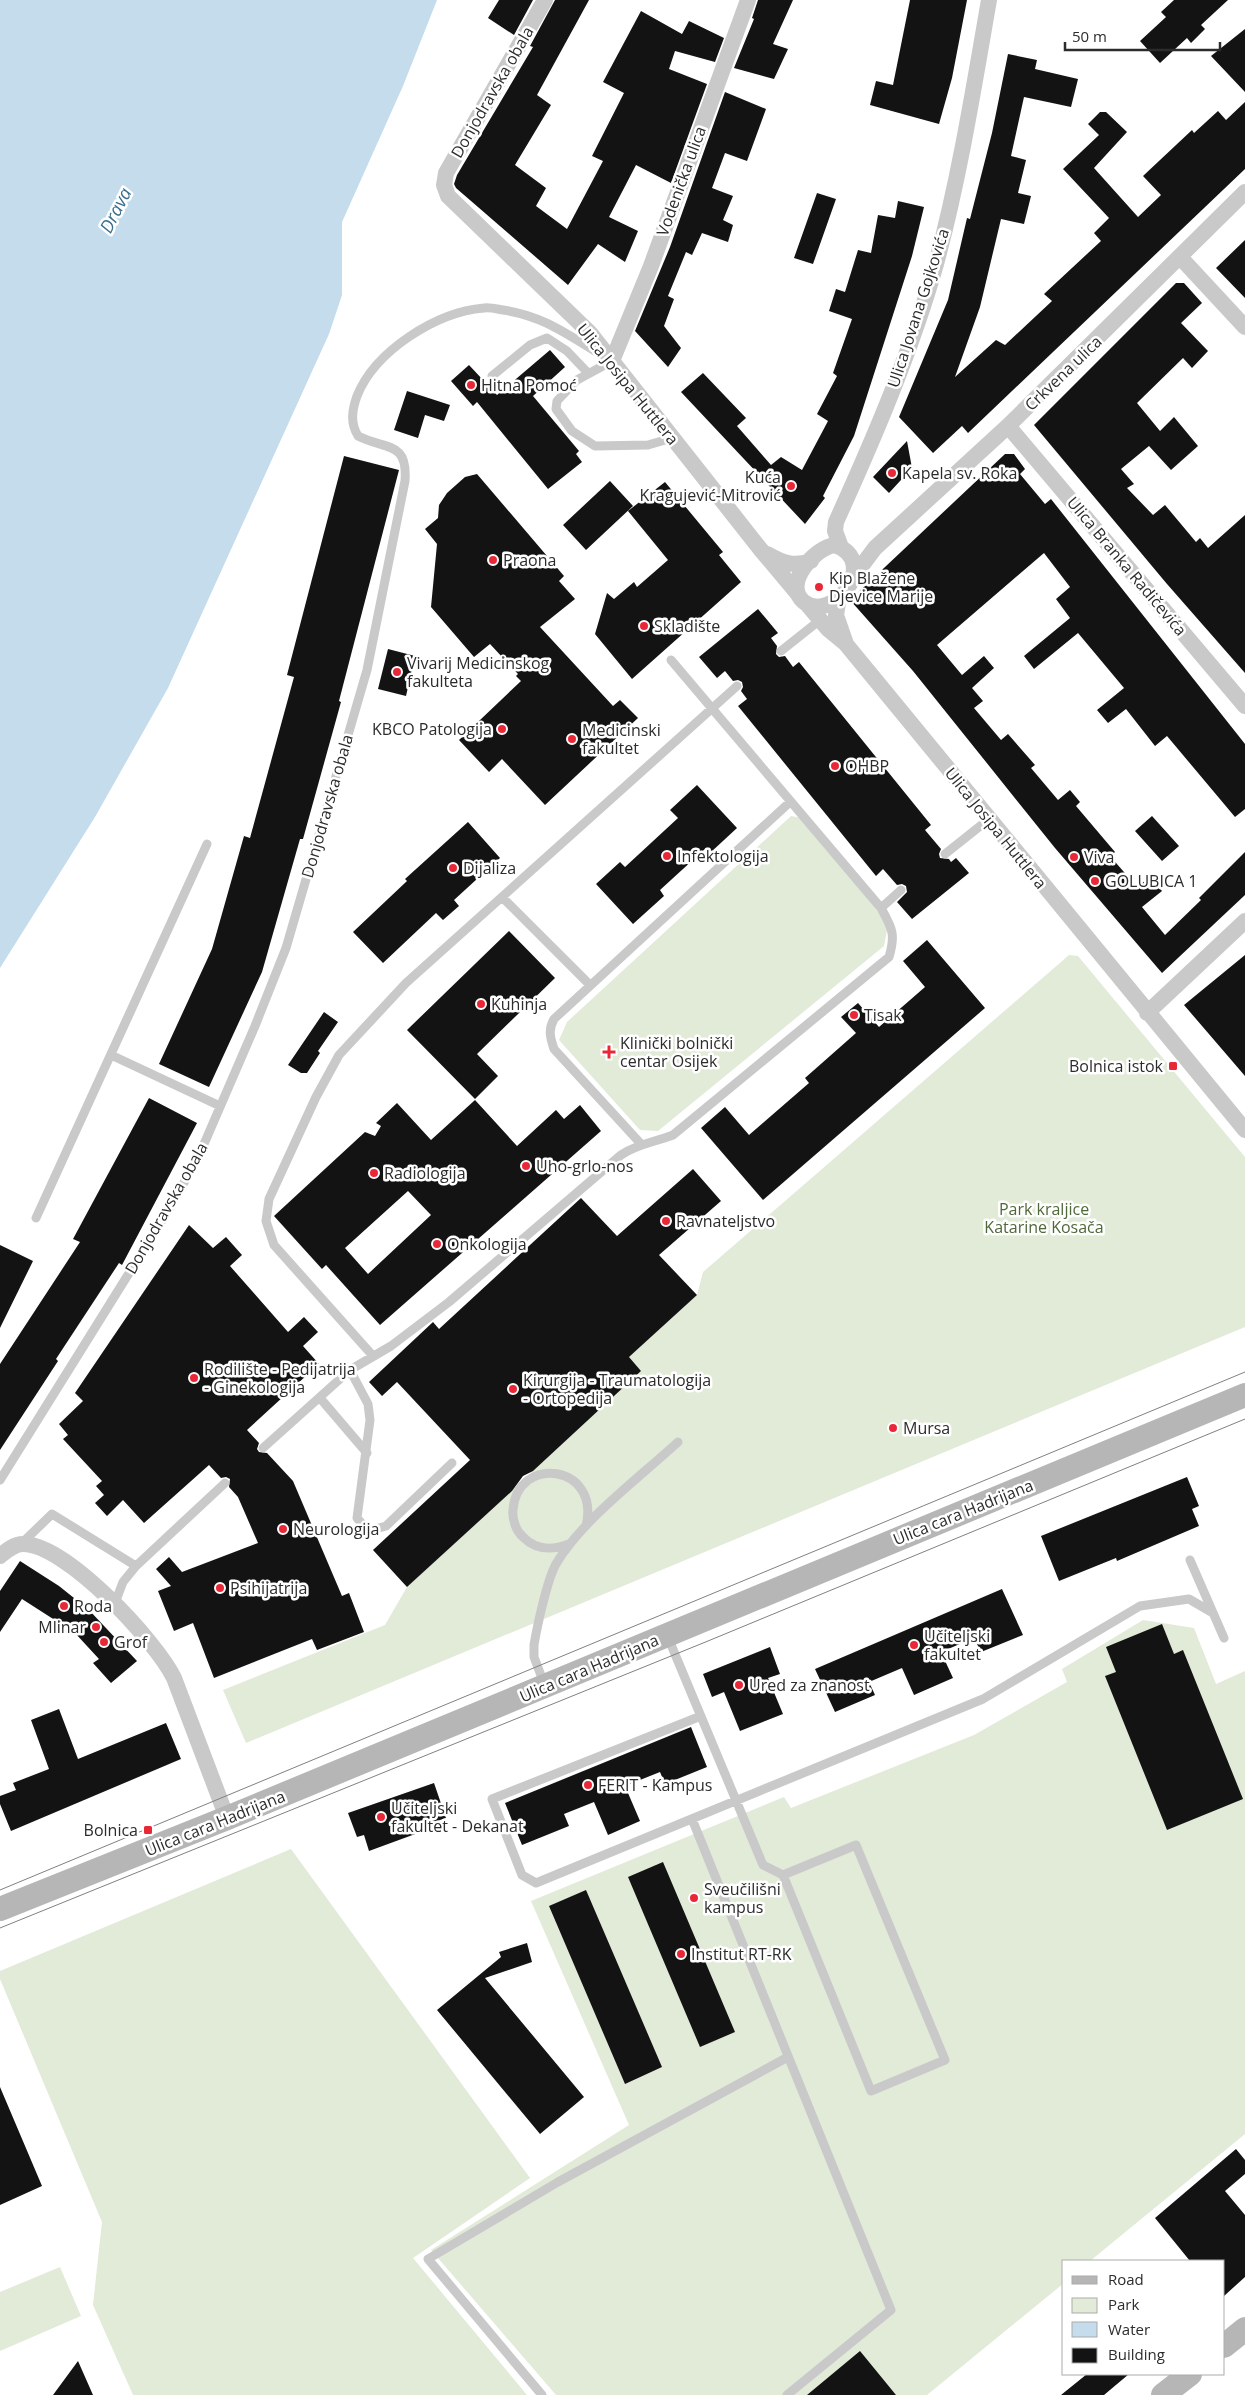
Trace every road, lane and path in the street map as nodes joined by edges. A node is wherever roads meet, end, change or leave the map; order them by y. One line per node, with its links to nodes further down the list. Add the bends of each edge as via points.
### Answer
1 (545, 0): 4 (street, Donjodravska obala, via 446,173)
2 (748, 0): 8 (street, Vodenička ulica, via 651,266)
3 (989, 0): 15 (street, Ulica Jovana Gojkovića, via 936,264 876,432 836,522 835,530)
4 (444, 185): 8 (street, Ulica Josipa Huttlera, via 448,196 590,332)
5 (1245, 192): 6 (street, Crkvena ulica)
6 (1180, 257): 7 (street); 11 (street, Crkvena ulica)
7 (1245, 327)
8 (612, 361): 9 (lane); 12 (street, Ulica Josipa Huttlera); 38 (lane, Donjodravska obala, via 542,320 485,308 455,314 432,324 392,349 372,367 362,386 353,407 352,426 358,436 390,445 399,453 406,465 405,481 367,670 286,948)
9 (588, 373): 10 (lane, via 567,351 548,338 530,345); 12 (lane, via 556,401 556,409 572,431 595,446 648,445)
10 (492, 376)
11 (1008, 426): 13 (street, Crkvena ulica); 25 (street, Ulica Branka Radičevića)
12 (672, 438): 14 (street, Ulica Josipa Huttlera)
13 (875, 548): 15 (street, via 864,553); 17 (street, Crkvena ulica)
14 (760, 550): 16 (street, Ulica Josipa Huttlera, via 785,563 798,565); 19 (street, Ulica Josipa Huttlera)
15 (845, 550): 16 (street, via 828,546); 17 (street, via 855,566)
16 (811, 561): 19 (street, via 797,580)
17 (854, 576): 18 (street)
18 (839, 597): 19 (street, via 820,608); 21 (street, Ulica Josipa Huttlera, via 836,615)
19 (802, 599): 20 (street, Ulica Josipa Huttlera)
20 (820, 620): 21 (street, Ulica Josipa Huttlera); 22 (lane)
21 (846, 643): 28 (street, Ulica Josipa Huttlera)
22 (781, 651)
23 (671, 660): 26 (lane)
24 (737, 686): 26 (lane)
25 (1245, 706)
26 (711, 709): 27 (lane); 32 (lane)
27 (790, 802): 33 (lane); 35 (lane)
28 (989, 819): 30 (lane); 36 (street, Ulica Josipa Huttlera)
29 (206, 844): 37 (lane)
30 (945, 854)
31 (901, 890): 33 (lane)
32 (502, 897): 35 (lane); 42 (lane, via 406,983 339,1055 269,1199 266,1221 274,1245)
33 (881, 908): 40 (lane, via 893,934 890,957 673,1135)
34 (1245, 921): 36 (street)
35 (590, 985): 40 (lane, via 554,1018 550,1038 554,1048)
36 (1147, 1013): 39 (street)
37 (110, 1055): 38 (lane); 41 (lane)
38 (220, 1106): 50 (lane, Donjodravska obala, via 201,1151 174,1200)
39 (1245, 1130)
40 (641, 1144): 42 (lane, via 621,1155 449,1302)
41 (36, 1218)
42 (373, 1356): 43 (lane)
43 (350, 1370): 45 (lane); 48 (lane, via 368,1404)
44 (1245, 1395): 60 (main road, Ulica cara Hadrijana)
45 (320, 1398): 47 (lane); 48 (lane)
46 (678, 1442): 52 (lane)
47 (263, 1448)
48 (367, 1453): 49 (lane, via 357,1518 372,1530 386,1526)
49 (452, 1463)
50 (0, 1480)
51 (225, 1483): 57 (lane)
52 (586, 1526): 54 (lane); 54 (lane, via 589,1513 583,1489 563,1474 544,1474 527,1481 518,1490 513,1514 522,1537 545,1549)
53 (21, 1544): 55 (street); 57 (lane, via 52,1514); 58 (street, via 44,1549 97,1586)
54 (569, 1544): 62 (lane, via 555,1566 536,1635 534,1657)
55 (0, 1556)
56 (1190, 1560): 59 (lane)
57 (136, 1566): 58 (lane, via 122,1582)
58 (115, 1603): 65 (street, via 166,1662)
59 (1213, 1613): 61 (lane); 64 (lane, via 1189,1599 1140,1606 984,1699)
60 (666, 1635): 62 (main road, Ulica cara Hadrijana); 63 (lane)
61 (1224, 1638)
62 (545, 1686): 65 (main road, Ulica cara Hadrijana)
63 (701, 1716): 64 (lane); 66 (lane, via 492,1799 522,1875 536,1883)
64 (737, 1802): 66 (lane); 67 (lane, via 763,1865)
65 (227, 1818): 68 (main road, Ulica cara Hadrijana)
66 (692, 1820): 69 (lane)
67 (783, 1875): 67 (lane, via 856,1844 945,2060 871,2091)
68 (0, 1909)
69 (788, 2057): 73 (lane, via 558,2182 428,2260); 74 (lane, via 891,2310)
70 (1245, 2329): 71 (main road)
71 (1225, 2345)
72 (1189, 2375): 75 (main road)
73 (542, 2395)
74 (787, 2395)
75 (1163, 2395)

